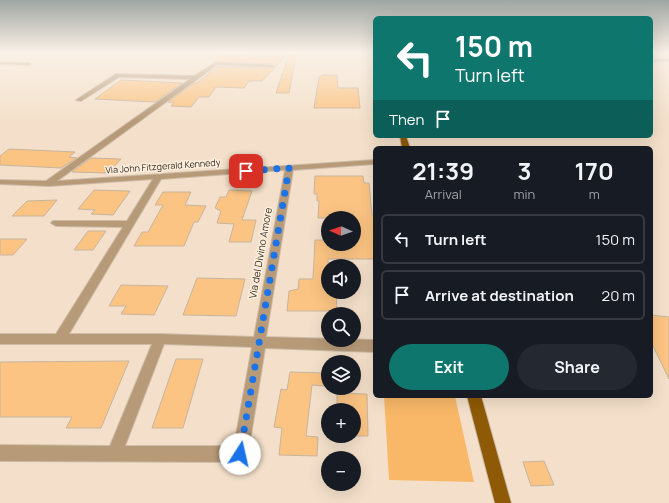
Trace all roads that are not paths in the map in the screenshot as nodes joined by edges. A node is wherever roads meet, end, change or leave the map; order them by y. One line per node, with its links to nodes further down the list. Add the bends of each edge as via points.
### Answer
1 (117, 75): 5 (street)
2 (130, 75): 4 (street)
3 (200, 75): 4 (street)
4 (196, 78): 10 (street)
5 (79, 100)
6 (373, 162): 7 (street, Via John Fitzgerald Kennedy)
7 (289, 168): 8 (street, Via John Fitzgerald Kennedy); 16 (street, Via del Divino Amore)
8 (158, 176): 10 (street, Via John Fitzgerald Kennedy); 12 (street)
9 (0, 182): 10 (street, Via John Fitzgerald Kennedy)
10 (49, 184)
11 (56, 223): 12 (street)
12 (130, 224): 14 (street)
13 (0, 339): 14 (street)
14 (59, 339): 15 (street)
15 (160, 339): 16 (street); 20 (street)
16 (259, 342): 17 (street); 20 (street, Via del Divino Amore, via 240,454)
17 (373, 346)
18 (475, 398): 21 (main road)
19 (0, 453): 20 (street, Via del Divino Amore)
20 (114, 454)
21 (503, 503)

